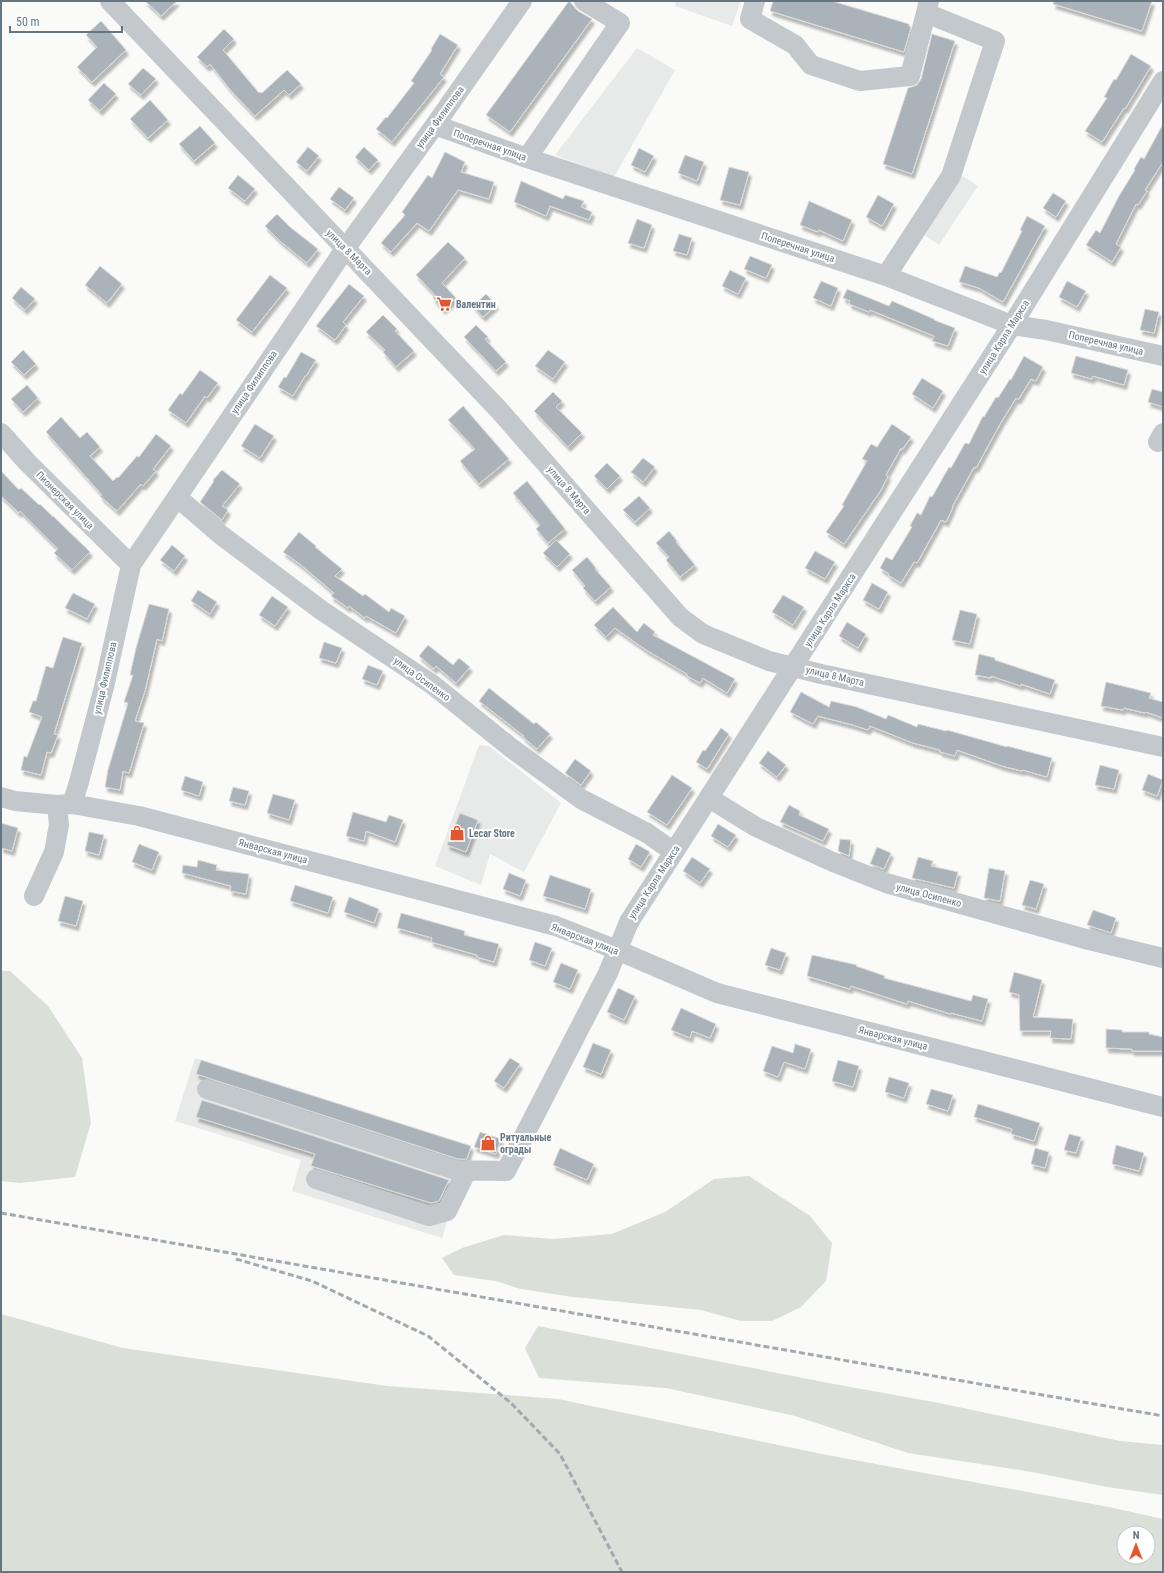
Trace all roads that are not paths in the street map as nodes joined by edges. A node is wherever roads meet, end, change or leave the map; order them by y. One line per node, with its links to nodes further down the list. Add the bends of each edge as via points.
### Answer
1 (110, 1): 9 (street, улица 8 Марта)
2 (522, 1): 7 (street, улица Филиппова)
3 (584, 1): 8 (street, via 620,23)
4 (755, 1): 5 (street, via 750,20 796,45 811,65 860,81 910,76)
5 (928, 7): 10 (street, via 995,41 951,176)
6 (1163, 81): 11 (street, улица Карла Маркса)
7 (435, 126): 8 (street, Поперечная улица); 9 (street, улица Филиппова)
8 (527, 158): 10 (street, Поперечная улица)
9 (345, 249): 14 (street, улица Филиппова); 16 (street, улица 8 Марта, via 499,410 680,617 703,634 769,661)
10 (886, 276): 11 (street, Поперечная улица)
11 (1012, 325): 12 (street, Поперечная улица); 16 (street, улица Карла Маркса)
12 (1163, 356)
13 (1, 433): 15 (street, Пионерская улица)
14 (177, 498): 15 (street, улица Филиппова); 21 (street, улица Осипенко, via 221,535 321,610 432,685 581,799 647,833)
15 (131, 565): 20 (street, улица Филиппова, via 104,687 79,782)
16 (793, 666): 17 (street, улица 8 Марта, via 829,676); 19 (street, улица Карла Маркса)
17 (1163, 747)
18 (1, 797): 20 (street, Январская улица, via 15,801)
19 (709, 798): 21 (street, улица Карла Маркса); 24 (street, улица Осипенко, via 756,827 886,883)
20 (65, 804): 22 (street, via 54,852); 23 (street, Январская улица, via 139,816 548,924)
21 (674, 852): 23 (street, улица Карла Маркса, via 629,922)
22 (34, 896)
23 (617, 950): 26 (street, Январская улица, via 717,993); 27 (street, улица Карла Маркса, via 608,973 506,1170)
24 (1163, 958)
25 (207, 1089): 27 (street, via 456,1170)
26 (1163, 1107)
27 (467, 1170): 28 (street, via 447,1211 429,1216)
28 (316, 1179)

